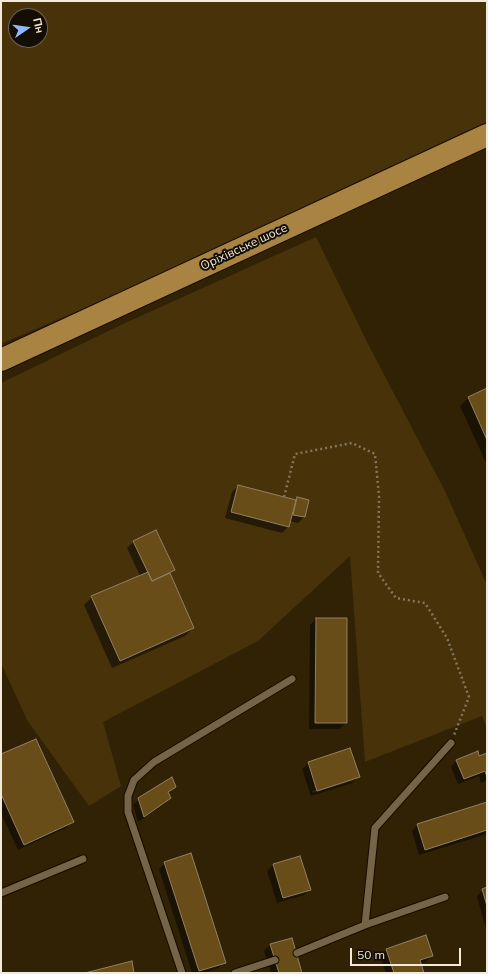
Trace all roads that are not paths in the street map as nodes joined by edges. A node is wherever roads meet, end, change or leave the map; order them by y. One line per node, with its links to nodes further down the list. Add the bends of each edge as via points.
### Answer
1 (487, 135): 2 (highway, Оріхівське шосе)
2 (1, 360)
3 (292, 679): 11 (lane, via 154,762 134,780 128,796 128,812)
4 (451, 744): 8 (lane, via 375,828)
5 (83, 859): 6 (lane)
6 (1, 893)
7 (446, 897): 8 (lane)
8 (365, 925): 9 (lane)
9 (296, 953)
10 (274, 960): 12 (lane)
11 (182, 973)
12 (235, 973)

